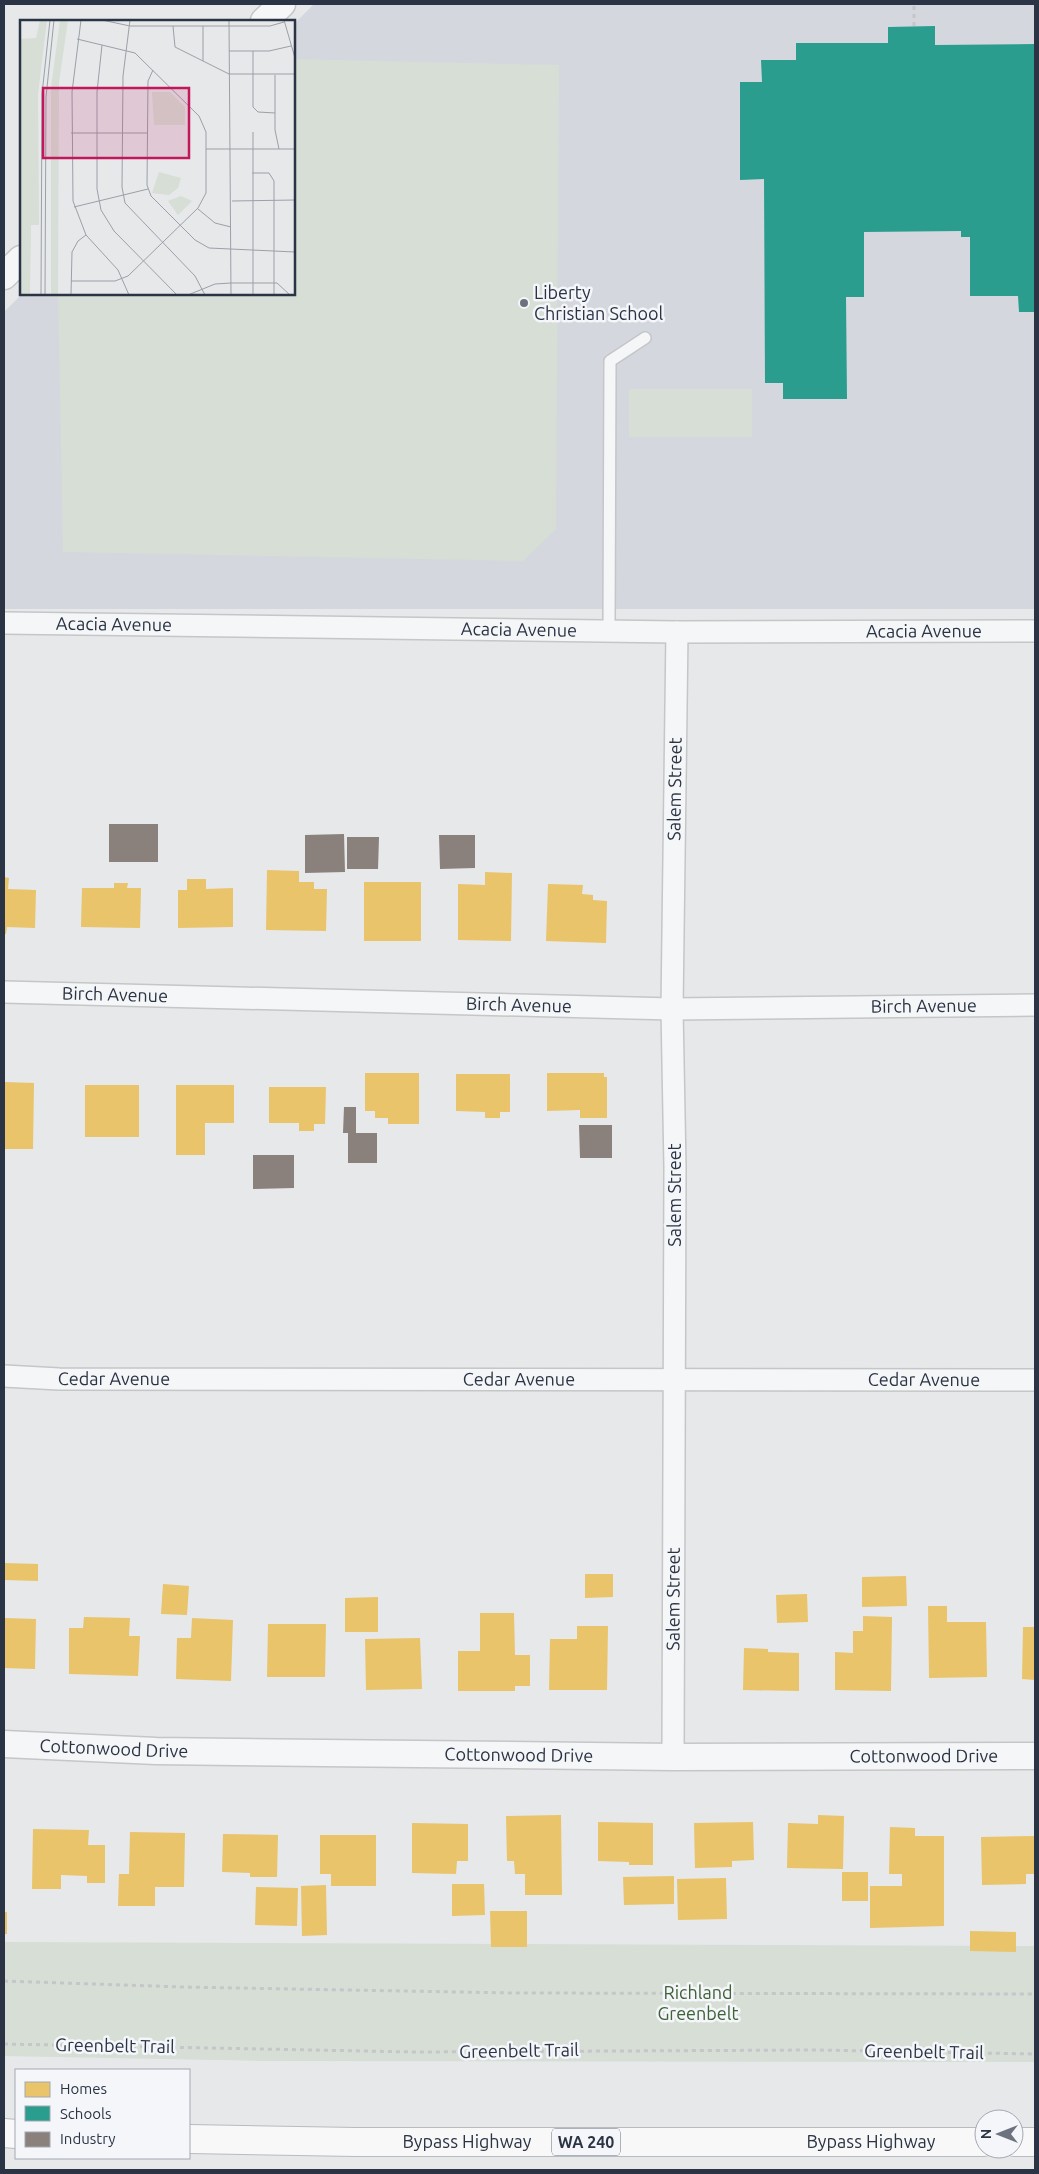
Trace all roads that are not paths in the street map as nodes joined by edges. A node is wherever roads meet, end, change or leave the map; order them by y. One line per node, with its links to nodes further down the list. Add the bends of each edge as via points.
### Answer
1 (282, 4): 2 (street)
2 (265, 20)
3 (20, 259): 4 (street)
4 (4, 276)
5 (645, 338): 7 (lane, via 610,361)
6 (4, 623): 7 (street, Acacia Avenue)
7 (609, 631): 9 (street, Acacia Avenue)
8 (1035, 631): 9 (street, Acacia Avenue)
9 (677, 632): 12 (street, Salem Street)
10 (4, 992): 12 (street, Birch Avenue)
11 (1035, 1005): 12 (street, Birch Avenue)
12 (672, 1009): 14 (street, Salem Street)
13 (4, 1376): 14 (street, Cedar Avenue, via 58,1379)
14 (675, 1379): 15 (street, Cedar Avenue); 18 (street, Salem Street)
15 (1035, 1380)
16 (4, 1744): 18 (street, Cottonwood Drive, via 156,1751)
17 (1035, 1756): 18 (street, Cottonwood Drive)
18 (674, 1757)
19 (190, 2140): 20 (highway, Bypass Highway / WA 240)
20 (974, 2142)

